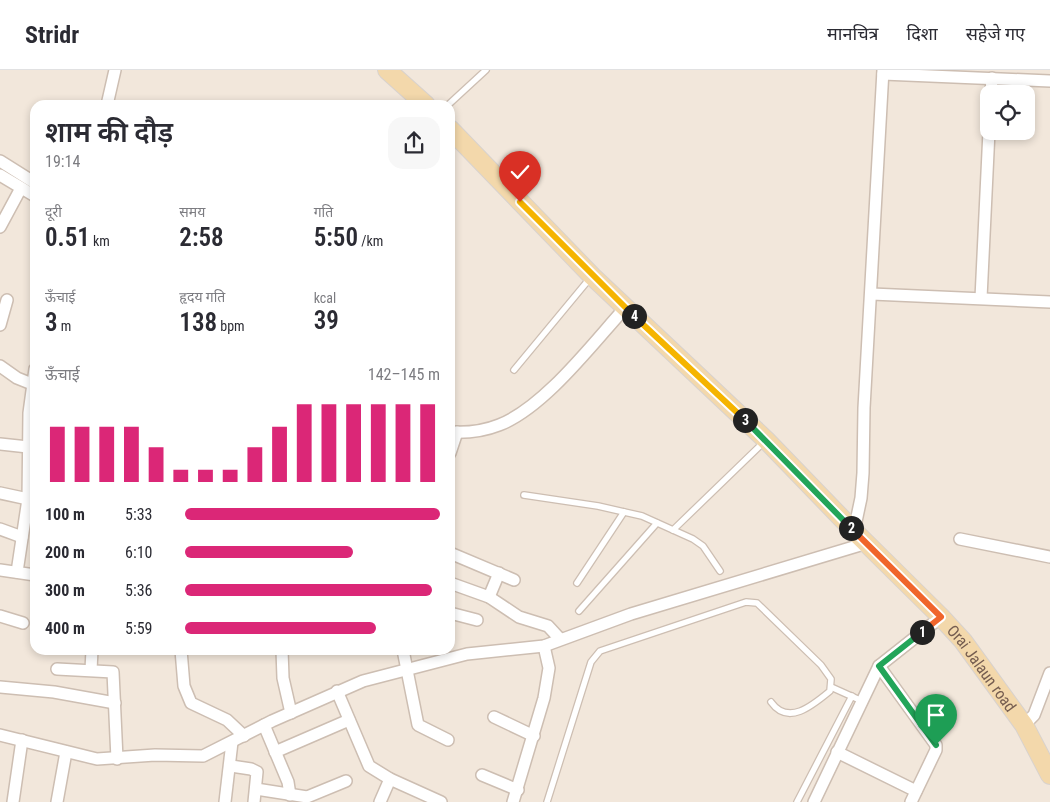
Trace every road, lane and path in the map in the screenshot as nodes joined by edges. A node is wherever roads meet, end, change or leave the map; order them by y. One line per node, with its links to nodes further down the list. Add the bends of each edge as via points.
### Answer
1 (115, 70): 10 (street)
2 (387, 70): 11 (main road)
3 (486, 70): 12 (lane)
4 (883, 72): 5 (street); 22 (street)
5 (958, 74): 7 (street)
6 (1033, 75): 7 (street); 8 (street)
7 (992, 78): 9 (street)
8 (1050, 81)
9 (992, 85)
10 (108, 100)
11 (420, 100)
12 (453, 100)
13 (455, 134): 21 (main road, Orai Jalaun road)
14 (989, 140): 23 (street)
15 (0, 161): 17 (street)
16 (0, 175): 18 (street)
17 (30, 180)
18 (22, 188): 19 (street); 20 (street)
19 (30, 193)
20 (0, 228)
21 (592, 276): 26 (main road, Orai Jalaun road); 29 (lane)
22 (872, 294): 23 (street); 43 (street)
23 (981, 298): 25 (street)
24 (7, 300): 27 (street)
25 (1050, 302)
26 (625, 308): 31 (street, via 567,372 517,416 486,429); 32 (main road, Orai Jalaun road)
27 (0, 325)
28 (0, 366): 30 (street)
29 (514, 370)
30 (30, 383)
31 (455, 432)
32 (766, 440): 42 (lane); 43 (main road, Orai Jalaun road)
33 (0, 444): 34 (street)
34 (30, 454)
35 (30, 469): 38 (street)
36 (0, 493): 38 (street)
37 (524, 495): 39 (lane)
38 (28, 499): 44 (street)
39 (624, 512): 40 (lane); 54 (lane)
40 (657, 523): 42 (lane); 57 (lane)
41 (0, 529): 44 (street)
42 (673, 530): 49 (lane, via 703,546)
43 (860, 537): 60 (main road, Orai Jalaun road); 63 (street)
44 (22, 538): 50 (street)
45 (960, 539): 47 (street)
46 (455, 555): 51 (street)
47 (1050, 557)
48 (0, 570): 50 (street)
49 (720, 571)
50 (17, 572): 52 (street)
51 (499, 572): 53 (street); 56 (street)
52 (30, 574)
53 (514, 580)
54 (577, 583)
55 (455, 584): 56 (street)
56 (489, 597): 63 (street, via 519,617 548,626)
57 (579, 611)
58 (455, 614): 61 (street)
59 (0, 616): 62 (street)
60 (941, 617): 69 (street); 84 (main road, Orai Jalaun road)
61 (477, 620)
62 (23, 623)
63 (560, 639): 64 (street)
64 (544, 646): 71 (street, via 467,654); 87 (street, via 548,679)
65 (92, 655): 72 (street)
66 (181, 655): 86 (street, via 184,686 191,703 227,720)
67 (282, 655): 80 (street, via 283,678)
68 (404, 655): 71 (street)
69 (879, 666): 77 (street); 102 (street, via 936,745)
70 (57, 669): 72 (street)
71 (407, 669): 76 (street); 89 (street, via 418,725)
72 (91, 670): 79 (street, via 113,672)
73 (1050, 673): 84 (street, via 1034,715)
74 (0, 687): 79 (street, via 54,692)
75 (831, 687): 77 (lane); 78 (lane, via 800,711 790,714 777,711); 112 (lane, via 829,674 821,665 762,605 752,602 600,650 591,662)
76 (337, 692): 80 (street); 82 (street)
77 (857, 699): 93 (street); 113 (lane)
78 (771, 702)
79 (114, 703): 94 (street)
80 (291, 713): 83 (street)
81 (494, 718): 87 (street)
82 (349, 720): 92 (street); 98 (street, via 365,761)
83 (264, 725): 86 (street); 92 (street)
84 (1024, 725): 97 (main road, Orai Jalaun road)
85 (0, 735): 88 (street)
86 (244, 736): 90 (street)
87 (534, 736): 101 (street)
88 (22, 740): 91 (street); 105 (street)
89 (448, 740)
90 (232, 742): 94 (street, via 203,756 155,755); 95 (street)
91 (66, 752): 94 (street, via 97,759); 106 (street)
92 (275, 752): 103 (street)
93 (838, 752): 102 (street); 114 (street)
94 (117, 759)
95 (230, 766): 100 (street, via 255,770 258,778); 107 (street)
96 (482, 775): 101 (street)
97 (1050, 775)
98 (390, 779): 109 (street); 110 (street)
99 (346, 780): 104 (street)
100 (256, 790): 103 (street); 108 (street)
101 (518, 790): 111 (street)
102 (916, 791): 115 (street)
103 (290, 795): 104 (street)
104 (307, 799)
105 (12, 802)
106 (57, 802)
107 (225, 802)
108 (254, 802)
109 (380, 802)
110 (441, 802)
111 (513, 802)
112 (547, 802)
113 (797, 802)
114 (814, 802)
115 (911, 802)

